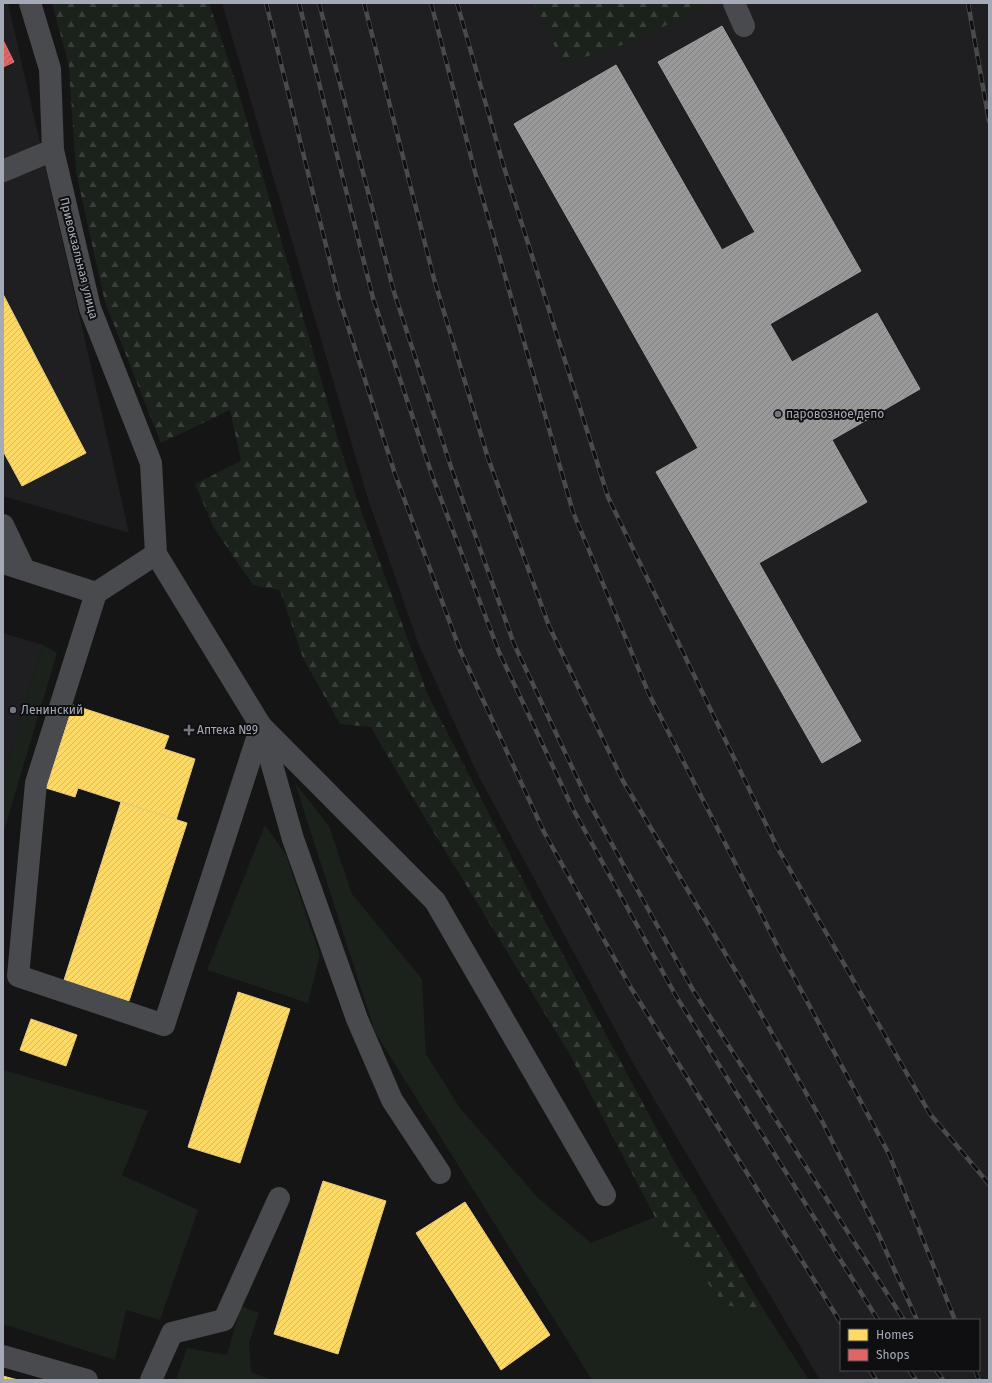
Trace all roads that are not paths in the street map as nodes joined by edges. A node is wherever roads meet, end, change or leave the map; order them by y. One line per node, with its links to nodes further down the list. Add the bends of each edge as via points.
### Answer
1 (30, 3): 4 (street, Привокзальная улица, via 50,69)
2 (734, 3): 3 (street)
3 (744, 26)
4 (53, 150): 5 (street); 7 (street, Привокзальная улица, via 90,308 151,463)
5 (3, 171)
6 (3, 525): 9 (street)
7 (156, 554): 10 (street); 11 (street)
8 (3, 563): 9 (street)
9 (24, 569): 10 (street)
10 (96, 593): 11 (street, via 36,783 18,976 164,1025)
11 (261, 726): 12 (street, via 293,839 357,1019 392,1100); 13 (street, via 435,901)
12 (440, 1173)
13 (605, 1195)
14 (279, 1198): 17 (street, via 224,1320 172,1333)
15 (3, 1356): 16 (street)
16 (87, 1380)
17 (151, 1380)

